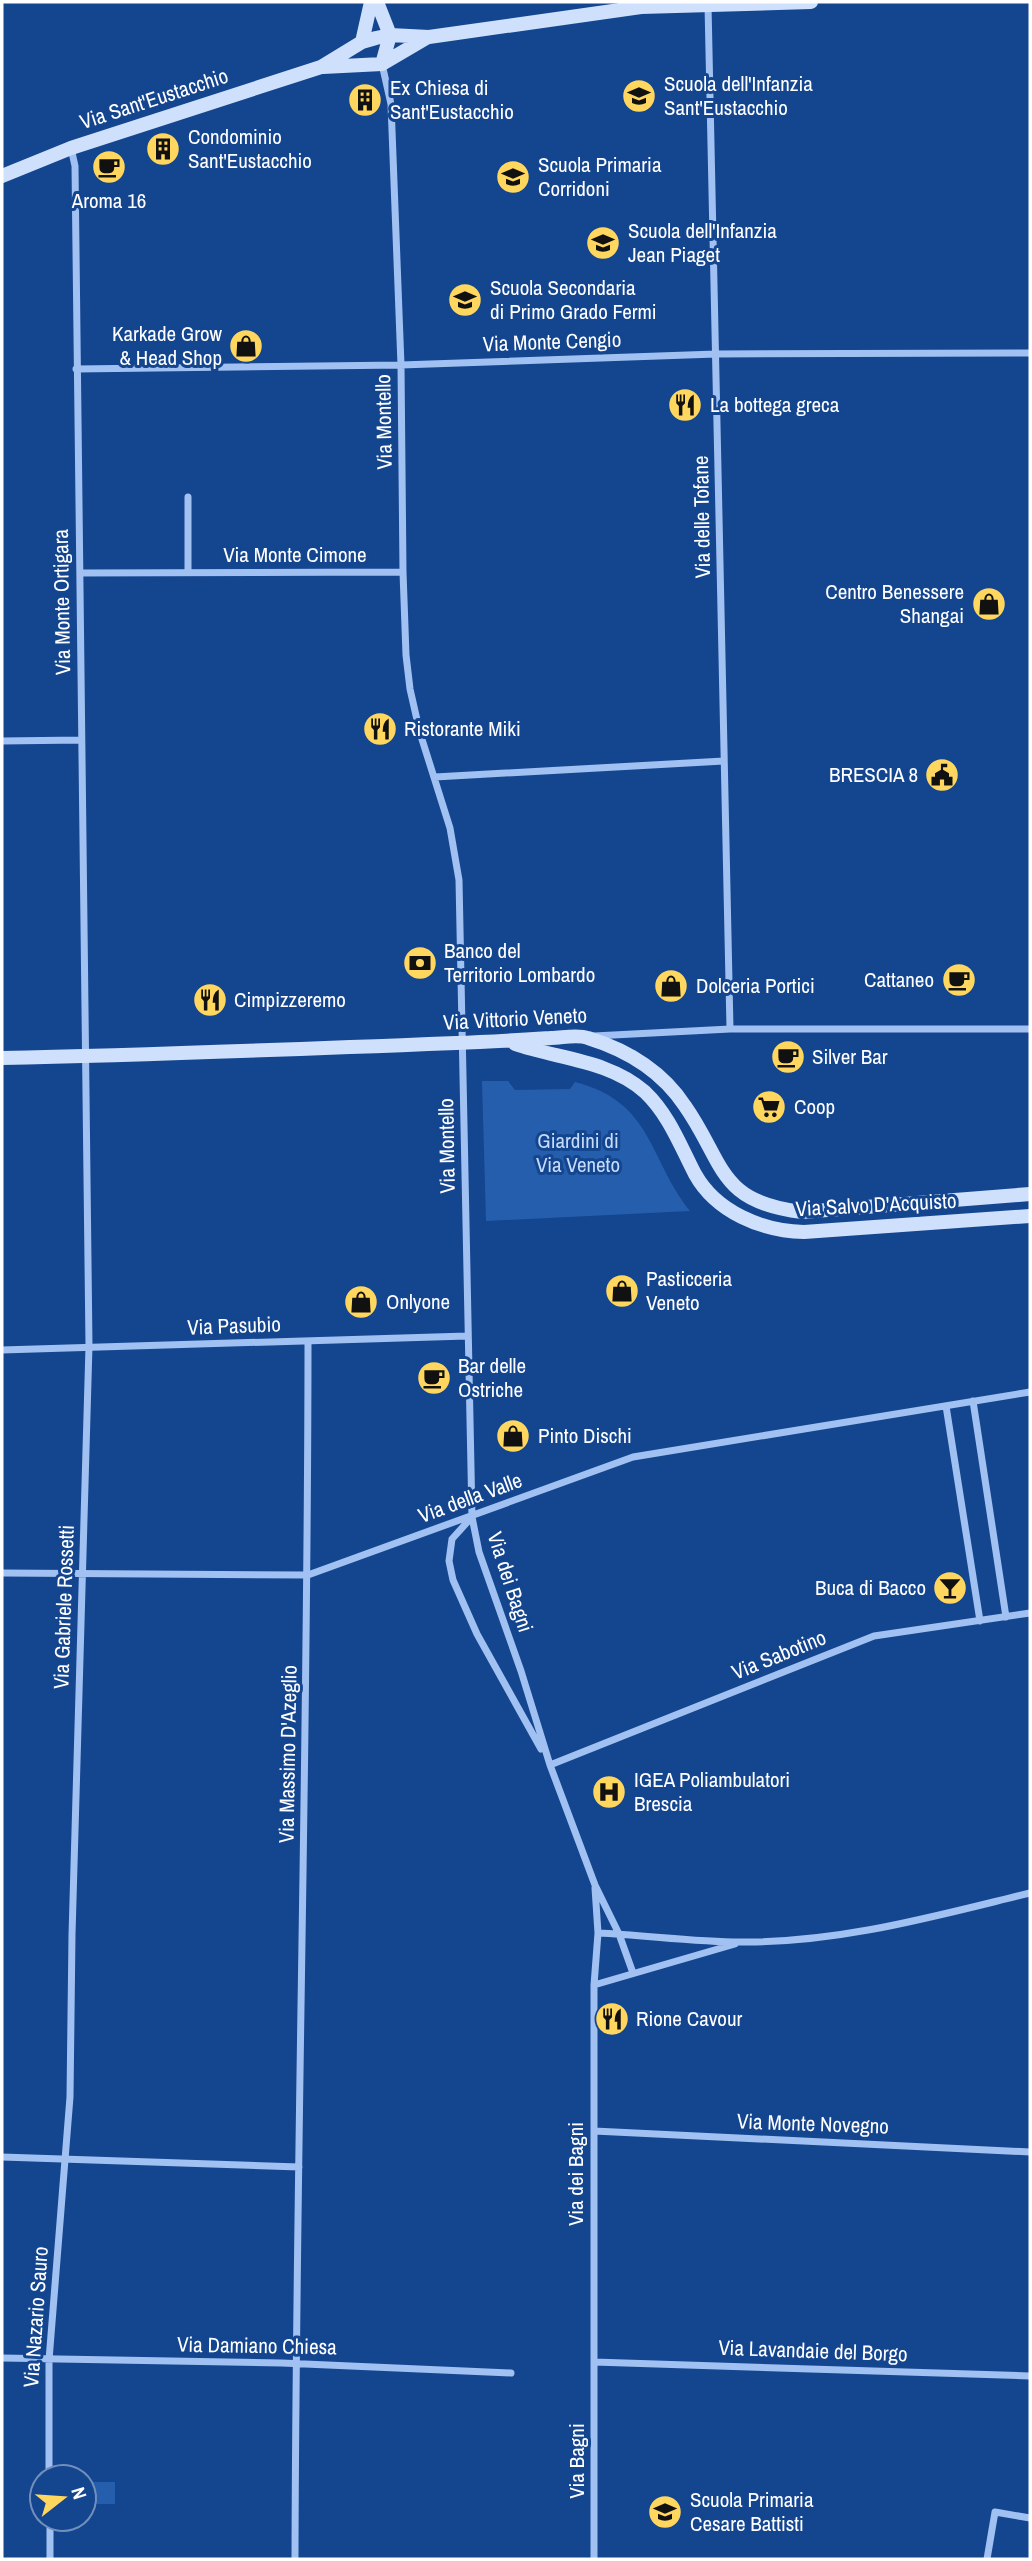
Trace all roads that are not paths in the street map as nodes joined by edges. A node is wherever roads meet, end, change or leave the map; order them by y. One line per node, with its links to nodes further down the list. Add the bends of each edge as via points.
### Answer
1 (372, 2): 6 (street)
2 (377, 2): 6 (street)
3 (811, 2): 4 (street)
4 (708, 4): 5 (street, via 641,7); 12 (street, Via delle Tofane)
5 (429, 37): 6 (street); 7 (street)
6 (376, 39): 7 (street); 7 (street); 8 (street, Via Sant'Eustacchio)
7 (382, 64): 8 (street, Via Sant'Eustacchio); 13 (street, Via Montello, via 391,104)
8 (321, 67): 9 (street, Via Sant'Eustacchio)
9 (71, 148): 10 (street, Via Sant'Eustacchio); 14 (street, Via Monte Ortigara, via 75,166)
10 (2, 176)
11 (1030, 353): 12 (street, Via Monte Cengio)
12 (716, 354): 13 (street, Via Monte Cengio); 21 (street, Via delle Tofane)
13 (401, 365): 14 (street, Via Monte Cengio); 17 (street, Via Montello)
14 (76, 369): 18 (street, Via Monte Ortigara)
15 (187, 497): 16 (street)
16 (188, 572): 17 (street, Via Monte Cimone); 18 (street, Via Monte Cimone)
17 (402, 572): 22 (street, Via Montello, via 411,690)
18 (80, 573): 19 (street, Via Monte Ortigara)
19 (81, 740): 20 (street); 28 (street, Via Monte Ortigara)
20 (2, 741)
21 (724, 761): 22 (street); 23 (street, Via delle Tofane)
22 (435, 777): 27 (street, Via Montello, via 459,880)
23 (730, 1029): 24 (street, Via Vittorio Veneto); 25 (street, Via Vittorio Veneto)
24 (1030, 1029)
25 (584, 1036): 26 (street, Via Vittorio Veneto); 30 (street, Via Salvo D'Acquisto, via 628,1053 654,1071 686,1106 729,1180 774,1209 803,1212)
26 (507, 1041): 27 (street, Via Vittorio Veneto); 31 (street, Via Salvo D'Acquisto, via 627,1079 660,1110 708,1192 725,1207 765,1227 804,1232)
27 (463, 1043): 28 (street, Via Vittorio Veneto); 32 (street, Via Montello)
28 (85, 1056): 29 (street, Via Vittorio Veneto); 34 (street, Via Gabriele Rossetti)
29 (2, 1058)
30 (1030, 1194)
31 (1030, 1216)
32 (467, 1336): 33 (street, Via Pasubio); 39 (street, Via Montello)
33 (308, 1341): 34 (street, Via Pasubio); 42 (street, Via Massimo D'Azeglio)
34 (89, 1346): 35 (street, Via Pasubio); 41 (street, Via Gabriele Rossetti)
35 (2, 1350)
36 (1030, 1392): 37 (street, Via della Valle)
37 (973, 1401): 38 (street, Via della Valle); 44 (street)
38 (946, 1406): 39 (street, Via della Valle, via 633,1457); 45 (street)
39 (472, 1517): 42 (street, Via della Valle); 46 (street, Via dei Bagni, via 479,1552); 46 (street, Via dei Bagni, via 452,1539 449,1561 453,1580 477,1634)
40 (2, 1573): 41 (street, Via della Valle)
41 (82, 1574): 42 (street, Via della Valle); 57 (street, Via Gabriele Rossetti)
42 (308, 1575): 58 (street, Via Massimo D'Azeglio)
43 (1030, 1613): 44 (street, Via Sabotino)
44 (1006, 1617): 45 (street, Via Sabotino)
45 (980, 1621): 46 (street, Via Sabotino, via 874,1636)
46 (550, 1765): 47 (street, Via dei Bagni)
47 (595, 1885): 49 (street, Via dei Bagni); 50 (street, Via dei Bagni)
48 (1030, 1893): 51 (street, via 835,1936)
49 (598, 1933): 50 (street); 53 (street, Via dei Bagni)
50 (619, 1934): 51 (street); 52 (street, Via dei Bagni)
51 (742, 1942): 52 (street)
52 (633, 1972): 53 (street)
53 (594, 1985): 54 (street, Via dei Bagni)
54 (594, 2131): 55 (street, Via Monte Novegno); 61 (street, Via dei Bagni)
55 (1030, 2152)
56 (2, 2157): 57 (street)
57 (65, 2159): 58 (street); 60 (street, Via Nazario Sauro)
58 (299, 2167): 62 (street, Via Massimo D'Azeglio)
59 (2, 2358): 60 (street, Via Damiano Chiesa)
60 (49, 2360): 62 (street, Via Damiano Chiesa); 65 (street, Via Nazario Sauro)
61 (594, 2362): 64 (street, Via Lavandaie del Borgo); 70 (street, Via Bagni)
62 (297, 2363): 63 (street, Via Damiano Chiesa); 69 (street, Via Massimo D'Azeglio)
63 (511, 2373)
64 (1030, 2376)
65 (49, 2463)
66 (1030, 2518): 71 (street, via 995,2512)
67 (50, 2533): 68 (street)
68 (50, 2559)
69 (295, 2559)
70 (594, 2559)
71 (987, 2559)

